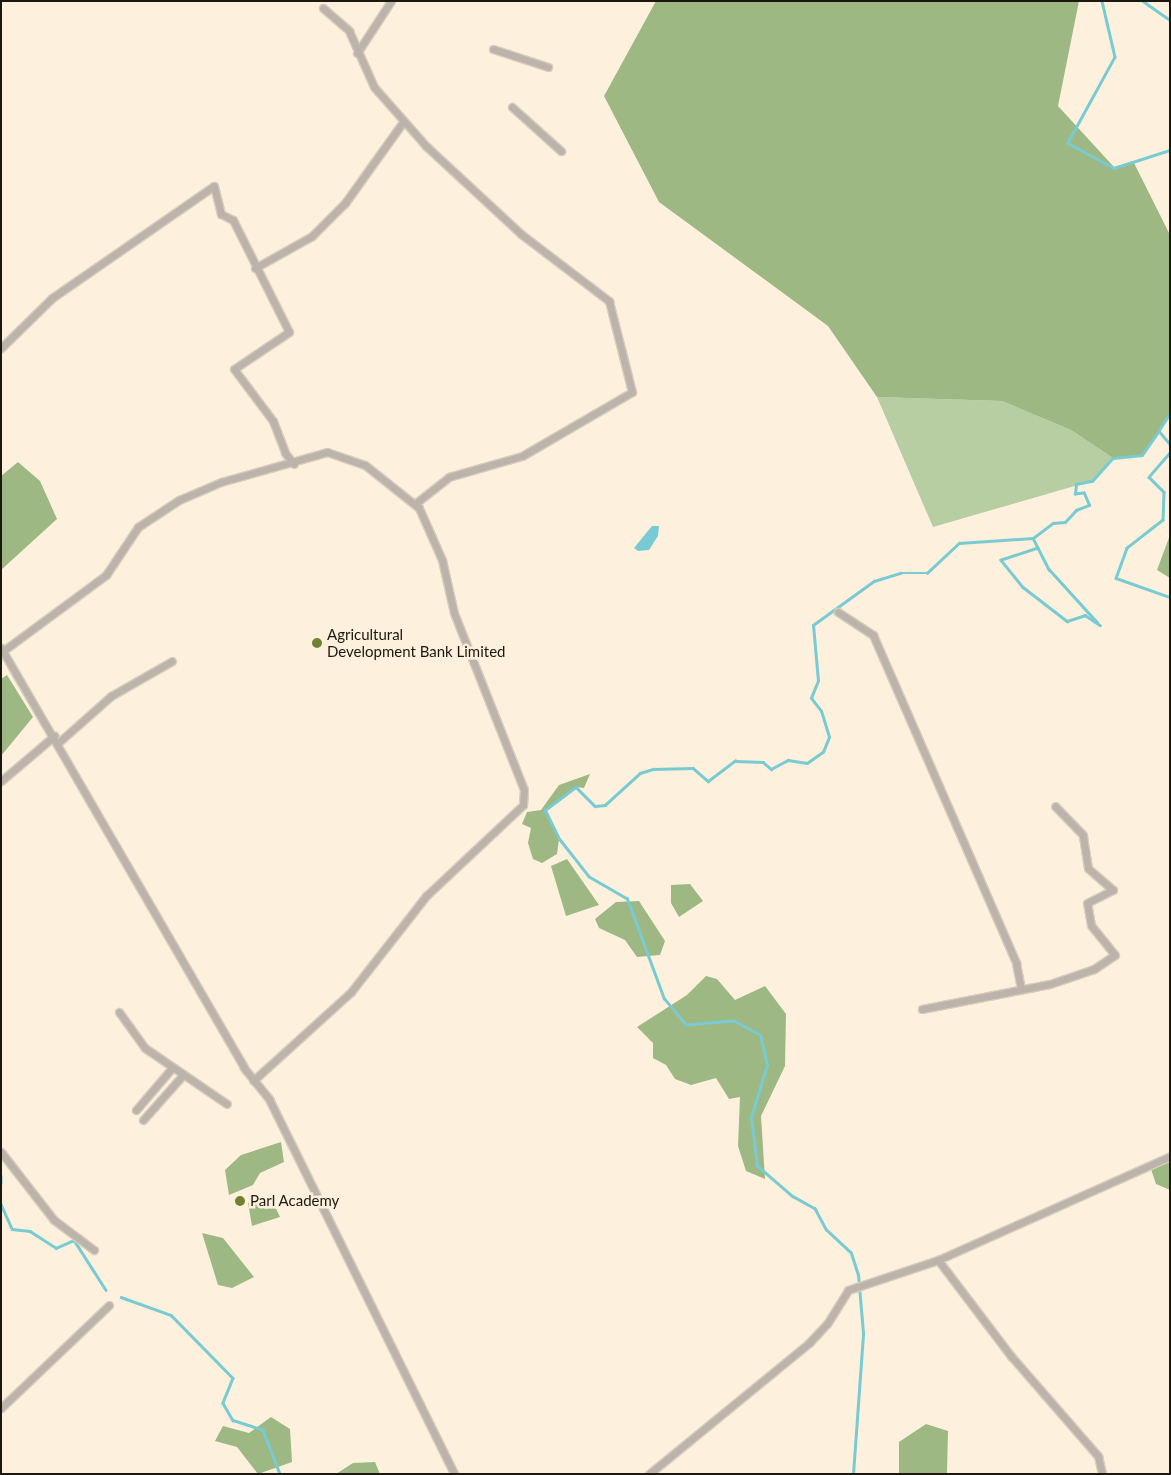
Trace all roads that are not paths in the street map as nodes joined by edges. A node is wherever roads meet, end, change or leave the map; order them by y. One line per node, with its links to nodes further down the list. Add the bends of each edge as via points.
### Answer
1 (391, 1): 4 (street)
2 (323, 8): 4 (street, via 349,31)
3 (493, 49): 5 (street)
4 (357, 54): 7 (street, via 374,88)
5 (548, 67)
6 (512, 107): 8 (street)
7 (403, 122): 9 (street, via 345,203 312,236); 12 (street, via 521,234 610,301 632,392 522,456 449,477)
8 (561, 151)
9 (255, 268): 10 (street, via 233,220 221,214 214,186 52,298); 11 (street, via 289,332 234,369 273,421 285,453)
10 (1, 348)
11 (294, 464): 12 (street, via 327,452 365,465); 14 (street, via 221,482 157,513 132,534 106,575)
12 (416, 503): 25 (street, via 438,548 454,613 524,790 523,805 426,896 351,992)
13 (838, 612): 20 (street, via 873,635 1012,954)
14 (2, 649): 16 (street)
15 (172, 661): 17 (street, via 111,696)
16 (54, 736): 17 (street); 18 (street)
17 (58, 743): 25 (street)
18 (1, 781)
19 (1055, 806): 20 (street, via 1083,835 1088,868 1112,890 1087,903 1091,925 1116,955 1094,969)
20 (1021, 988): 21 (street)
21 (922, 1009)
22 (120, 1012): 23 (street, via 145,1048)
23 (172, 1068): 24 (street); 27 (street)
24 (183, 1075): 26 (street); 28 (street)
25 (253, 1081): 35 (street, via 269,1099)
26 (227, 1104)
27 (136, 1110)
28 (144, 1120)
29 (1, 1152): 31 (street, via 54,1220)
30 (1170, 1156): 32 (street)
31 (94, 1250)
32 (938, 1260): 36 (street, via 848,1290 827,1324 809,1343); 37 (street, via 1011,1356 1098,1456)
33 (109, 1305): 34 (street)
34 (1, 1408)
35 (454, 1474)
36 (649, 1474)
37 (1102, 1474)

